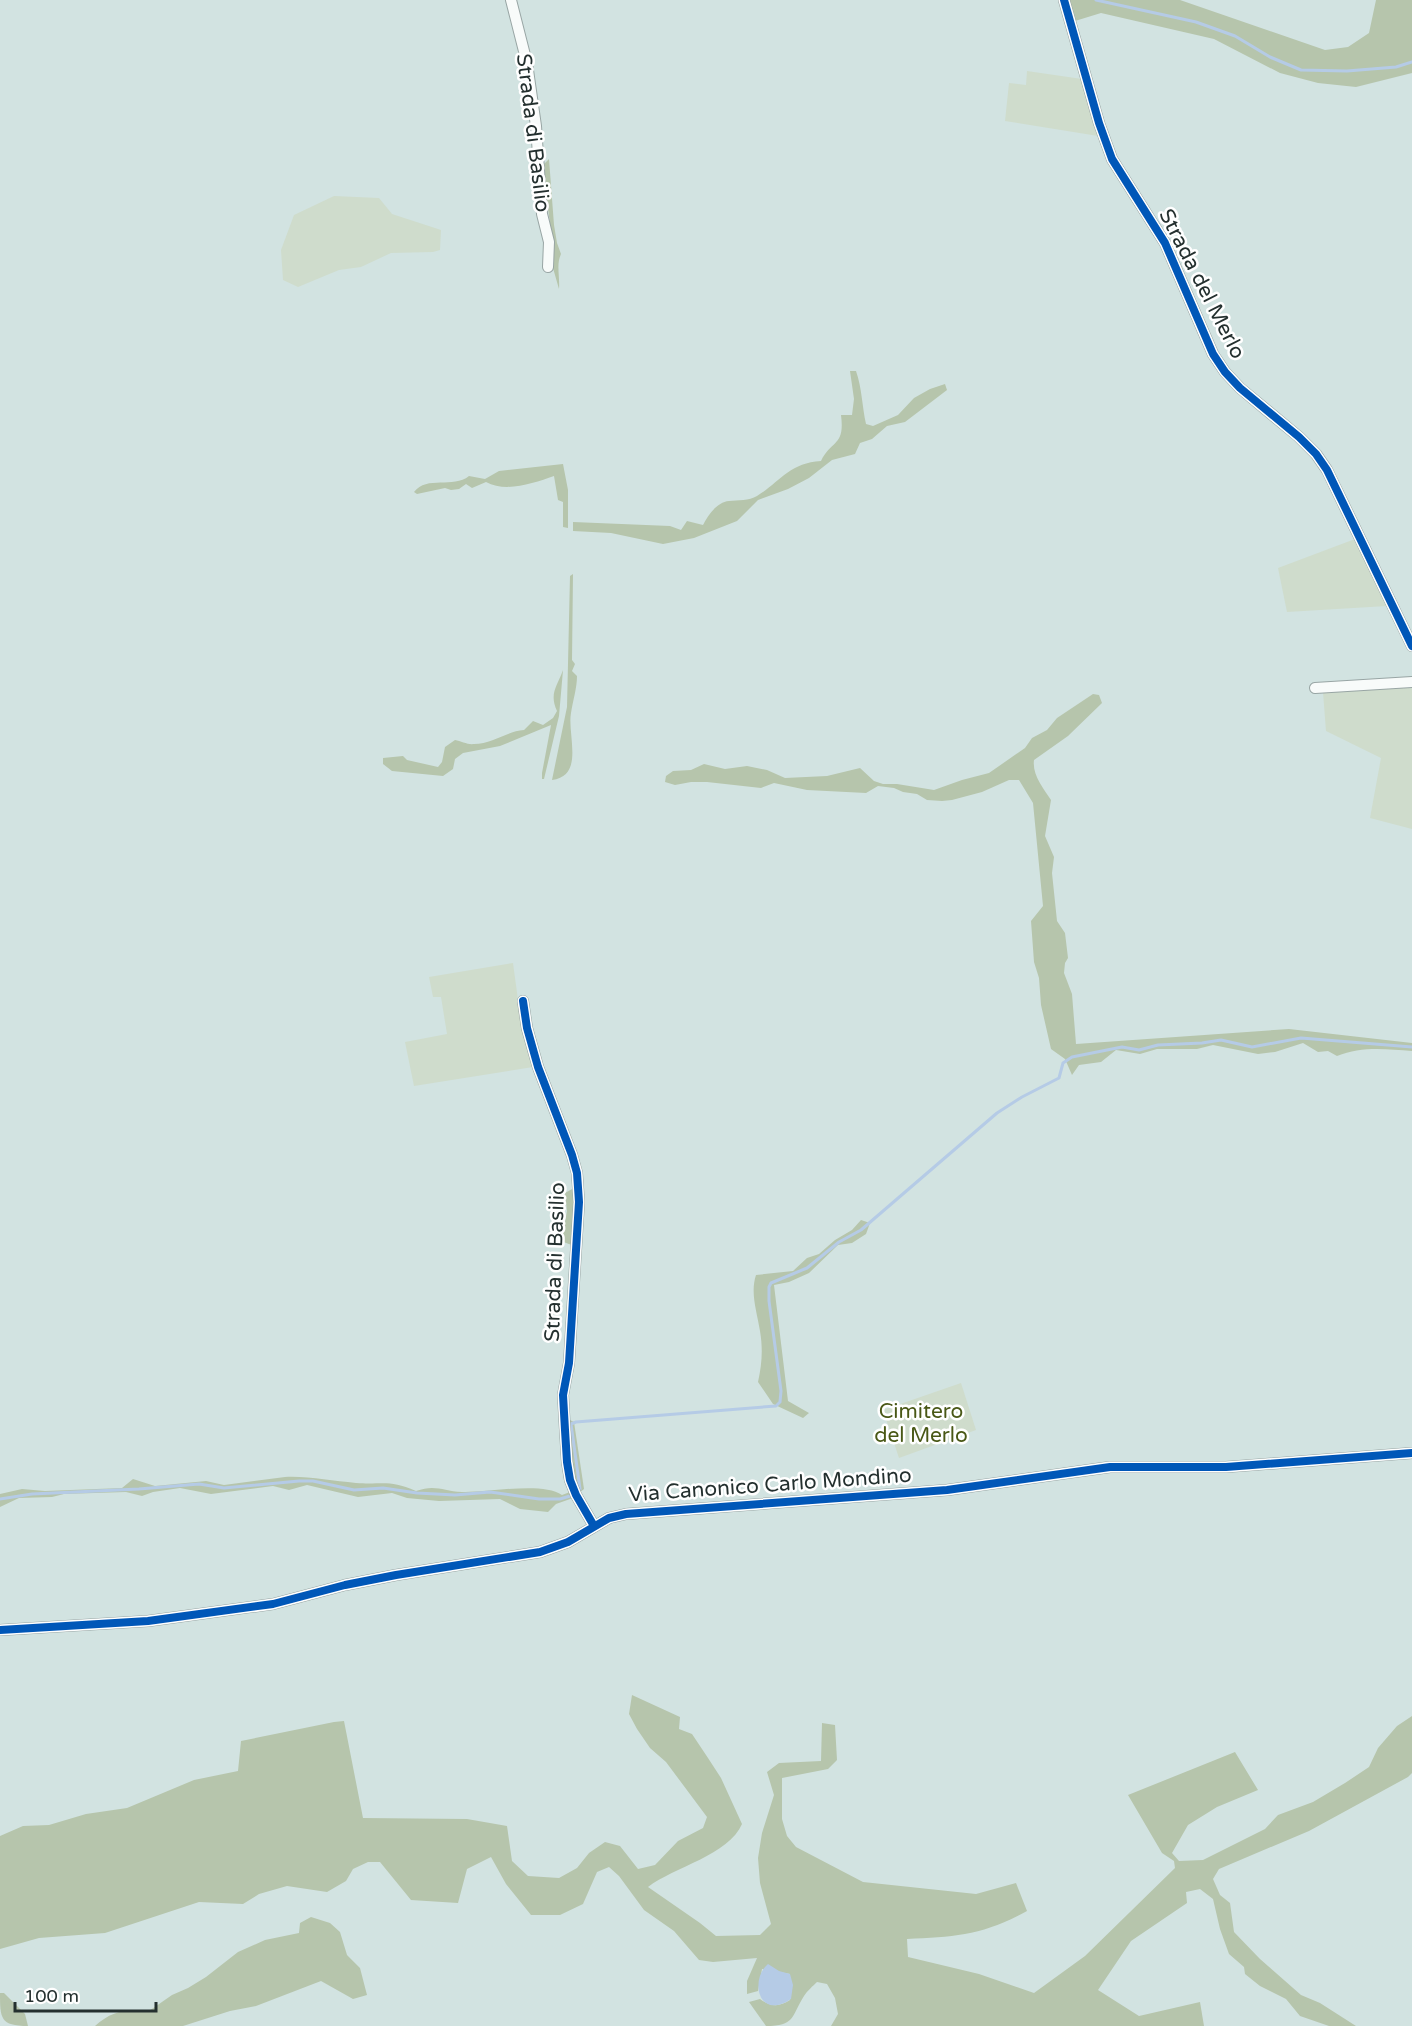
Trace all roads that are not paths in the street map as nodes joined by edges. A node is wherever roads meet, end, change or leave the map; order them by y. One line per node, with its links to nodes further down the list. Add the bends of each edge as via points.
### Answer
1 (511, 0): 3 (street, Strada di Basilio, via 536,126 542,214 549,242)
2 (1064, 0): 4 (street, Strada del Merlo, via 1112,159 1165,243 1213,354 1240,388 1299,436 1327,470)
3 (548, 267)
4 (1412, 646)
5 (1412, 682): 6 (street)
6 (1315, 688)
7 (523, 1001): 9 (street, Strada di Basilio, via 538,1067 577,1173 579,1202 570,1354 563,1395 570,1480)
8 (1412, 1454): 9 (street, Via Canonico Carlo Mondino, via 1226,1467 1110,1467 947,1490 626,1514)
9 (594, 1526): 10 (street, Via Canonico Carlo Mondino, via 568,1542 540,1552 375,1578 264,1606 148,1621)
10 (0, 1630)

